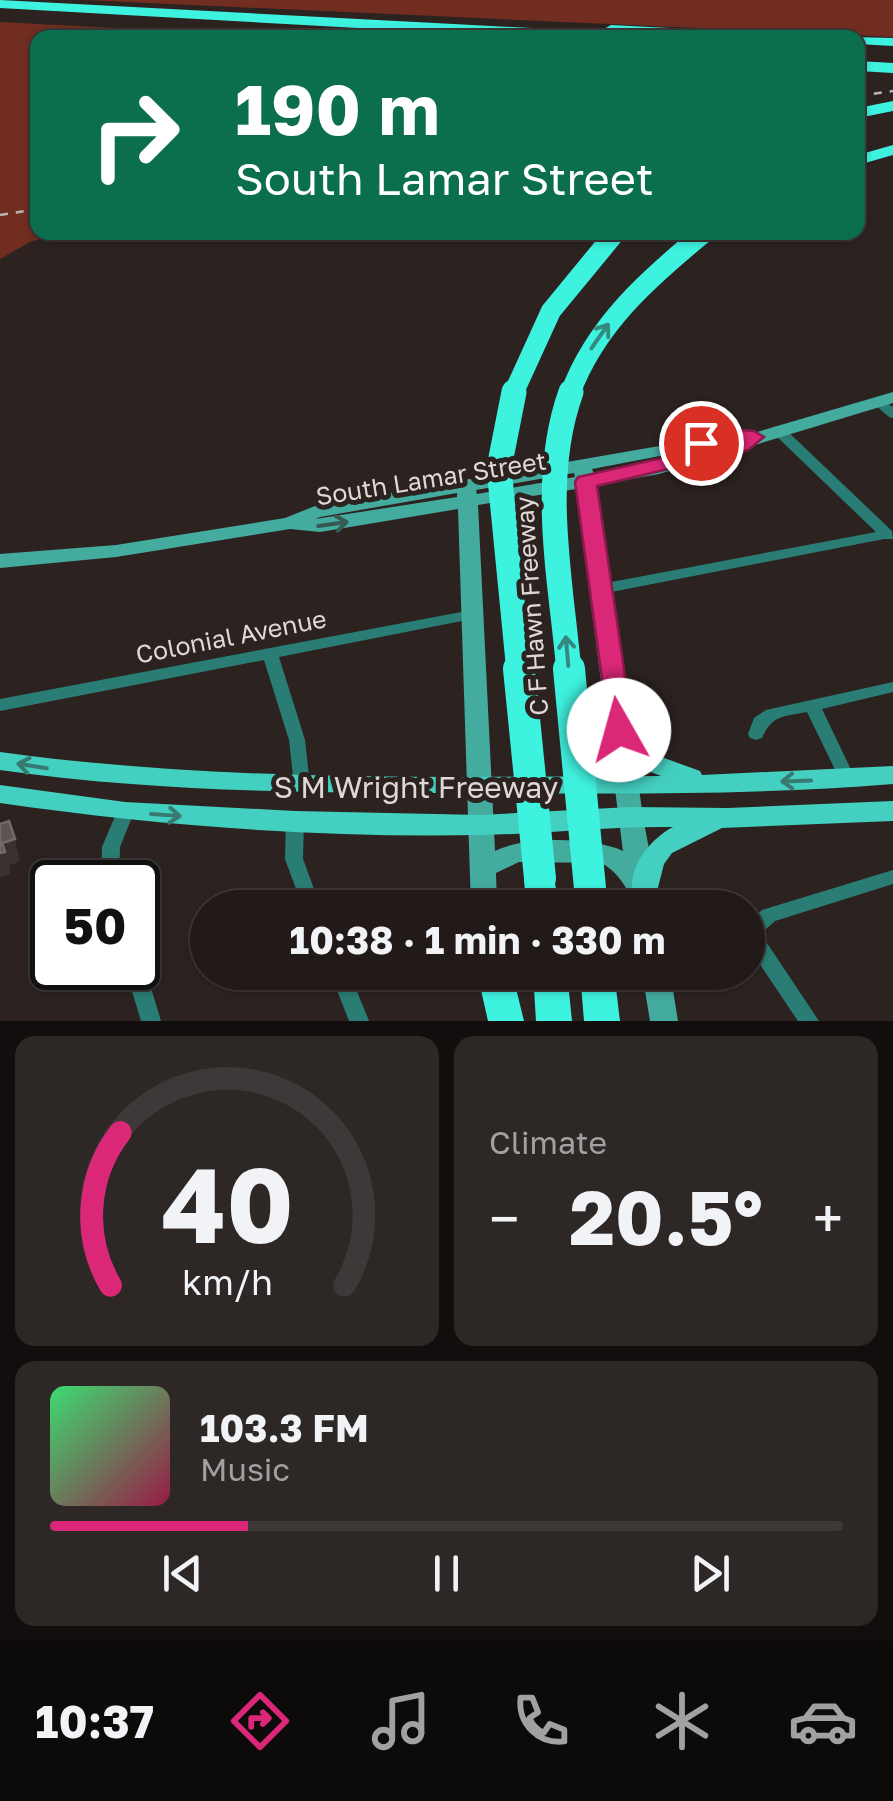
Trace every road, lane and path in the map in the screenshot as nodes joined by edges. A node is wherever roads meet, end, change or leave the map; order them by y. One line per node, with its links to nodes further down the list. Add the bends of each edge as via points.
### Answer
1 (0, 4): 3 (highway)
2 (0, 14): 4 (highway)
3 (296, 20): 5 (highway); 6 (highway)
4 (282, 30)
5 (480, 30)
6 (568, 30)
7 (865, 40): 8 (highway)
8 (893, 42)
9 (865, 50): 10 (highway)
10 (893, 52)
11 (865, 64): 12 (highway)
12 (893, 66)
13 (893, 106): 14 (highway)
14 (865, 112)
15 (893, 150): 16 (highway)
16 (865, 158)
17 (609, 240): 52 (highway, C F Hawn Freeway, bridge, via 538,329 511,389 501,437)
18 (696, 240): 53 (highway, C F Hawn Freeway, one-way to 18, bridge, via 557,541 559,441 576,377 597,339)
19 (888, 404): 20 (main road, South Lamar Street)
20 (778, 430): 21 (main road, South Lamar Street, via 680,463); 23 (street)
21 (584, 474): 22 (main road, South Lamar Street); 25 (main road)
22 (468, 493): 24 (main road, South Lamar Street, via 316,512 290,524 116,551); 26 (main road)
23 (890, 537): 25 (street)
24 (0, 562)
25 (601, 589): 31 (main road)
26 (472, 615): 27 (street, Colonial Avenue); 37 (main road)
27 (270, 654): 29 (street, Colonial Avenue); 38 (street, via 298,740)
28 (893, 687): 30 (street)
29 (0, 705)
30 (812, 706): 32 (street, via 772,714); 35 (street)
31 (619, 730): 36 (main road, via 647,761); 39 (main road)
32 (756, 734)
33 (0, 761): 38 (main road, S M Wright Freeway, one-way to 33, via 134,779)
34 (893, 775): 35 (main road, S M Wright Freeway)
35 (848, 780): 36 (main road, S M Wright Freeway, one-way to 36)
36 (722, 783): 39 (main road, S M Wright Freeway)
37 (479, 784): 38 (main road, S M Wright Freeway); 39 (main road, S M Wright Freeway); 46 (main road)
38 (302, 785)
39 (626, 785): 43 (main road)
40 (0, 794): 42 (main road, S M Wright Freeway)
41 (893, 811): 44 (main road, S M Wright Freeway)
42 (125, 812): 45 (main road, S M Wright Freeway, one-way to 45); 47 (street)
43 (630, 816): 44 (main road, S M Wright Freeway); 46 (main road, S M Wright Freeway); 55 (main road)
44 (728, 818): 56 (main road, via 664,843 648,865)
45 (295, 821): 46 (main road, S M Wright Freeway); 50 (street, via 294,860)
46 (481, 824): 48 (main road)
47 (111, 860)
48 (482, 868): 51 (main road); 54 (main road, via 516,852 603,853 618,859)
49 (893, 877): 71 (street, via 768,915 755,928 758,945)
50 (305, 890)
51 (483, 890)
52 (542, 890)
53 (590, 890)
54 (639, 890)
55 (644, 890)
56 (647, 890)
57 (142, 990): 64 (street)
58 (346, 990): 65 (street)
59 (489, 990): 66 (main road)
60 (496, 990): 67 (highway)
61 (551, 990): 68 (highway)
62 (599, 990): 69 (highway)
63 (659, 990): 70 (main road)
64 (151, 1021)
65 (359, 1021)
66 (488, 1021)
67 (506, 1021)
68 (554, 1021)
69 (602, 1021)
70 (664, 1021)
71 (809, 1021)

